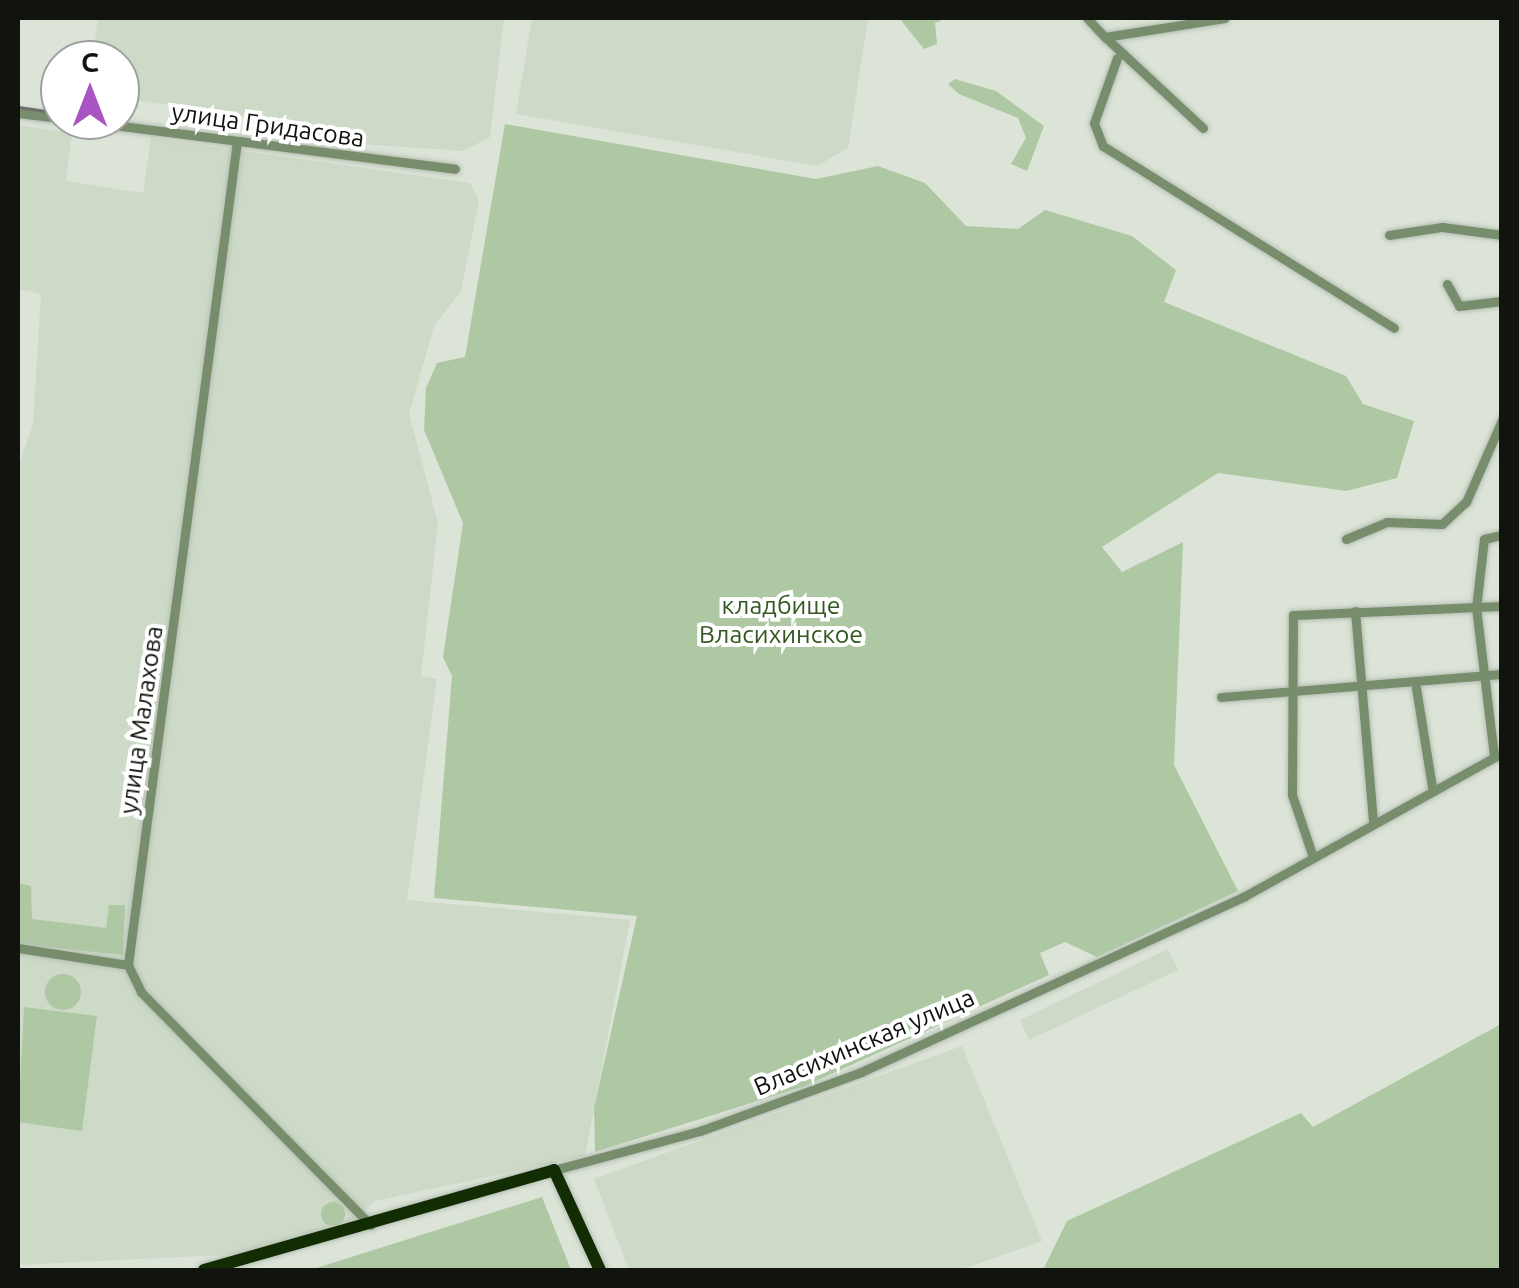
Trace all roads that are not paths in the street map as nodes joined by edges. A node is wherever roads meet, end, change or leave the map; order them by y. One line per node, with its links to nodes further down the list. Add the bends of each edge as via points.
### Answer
1 (1087, 18): 3 (street)
2 (1225, 18): 3 (street)
3 (1105, 37): 4 (street)
4 (1117, 58): 6 (street); 13 (street, via 1094,123 1103,146)
5 (140, 128): 7 (street, улица Гридасова)
6 (1203, 128)
7 (237, 141): 8 (street, улица Гридасова); 31 (street, улица Малахова)
8 (455, 169)
9 (1389, 235): 10 (street, via 1442,227)
10 (1502, 235)
11 (1447, 284): 12 (street, via 1459,306)
12 (1502, 301)
13 (1394, 328)
14 (1502, 420): 16 (street, via 1466,502 1442,524 1386,522)
15 (1502, 535): 18 (street, via 1484,539)
16 (1346, 539)
17 (1502, 606): 18 (street)
18 (1476, 608): 19 (street); 21 (street)
19 (1355, 611): 23 (street); 24 (street, via 1292,615)
20 (1502, 674): 21 (street)
21 (1479, 679): 22 (street); 26 (street)
22 (1416, 688): 23 (street); 27 (street)
23 (1358, 691): 24 (street); 28 (street)
24 (1291, 695): 25 (street); 29 (street, via 1292,795)
25 (1220, 698)
26 (1498, 755): 27 (street, Власихинская улица)
27 (1432, 787): 28 (street, Власихинская улица)
28 (1372, 822): 29 (street, Власихинская улица)
29 (1313, 856): 32 (street, Власихинская улица, via 861,1072 700,1132)
30 (18, 948): 31 (street)
31 (128, 965): 33 (street, via 141,992)
32 (554, 1170): 33 (highway, Власихинская улица); 35 (highway)
33 (372, 1225): 34 (highway, Власихинская улица)
34 (211, 1270)
35 (600, 1270)

